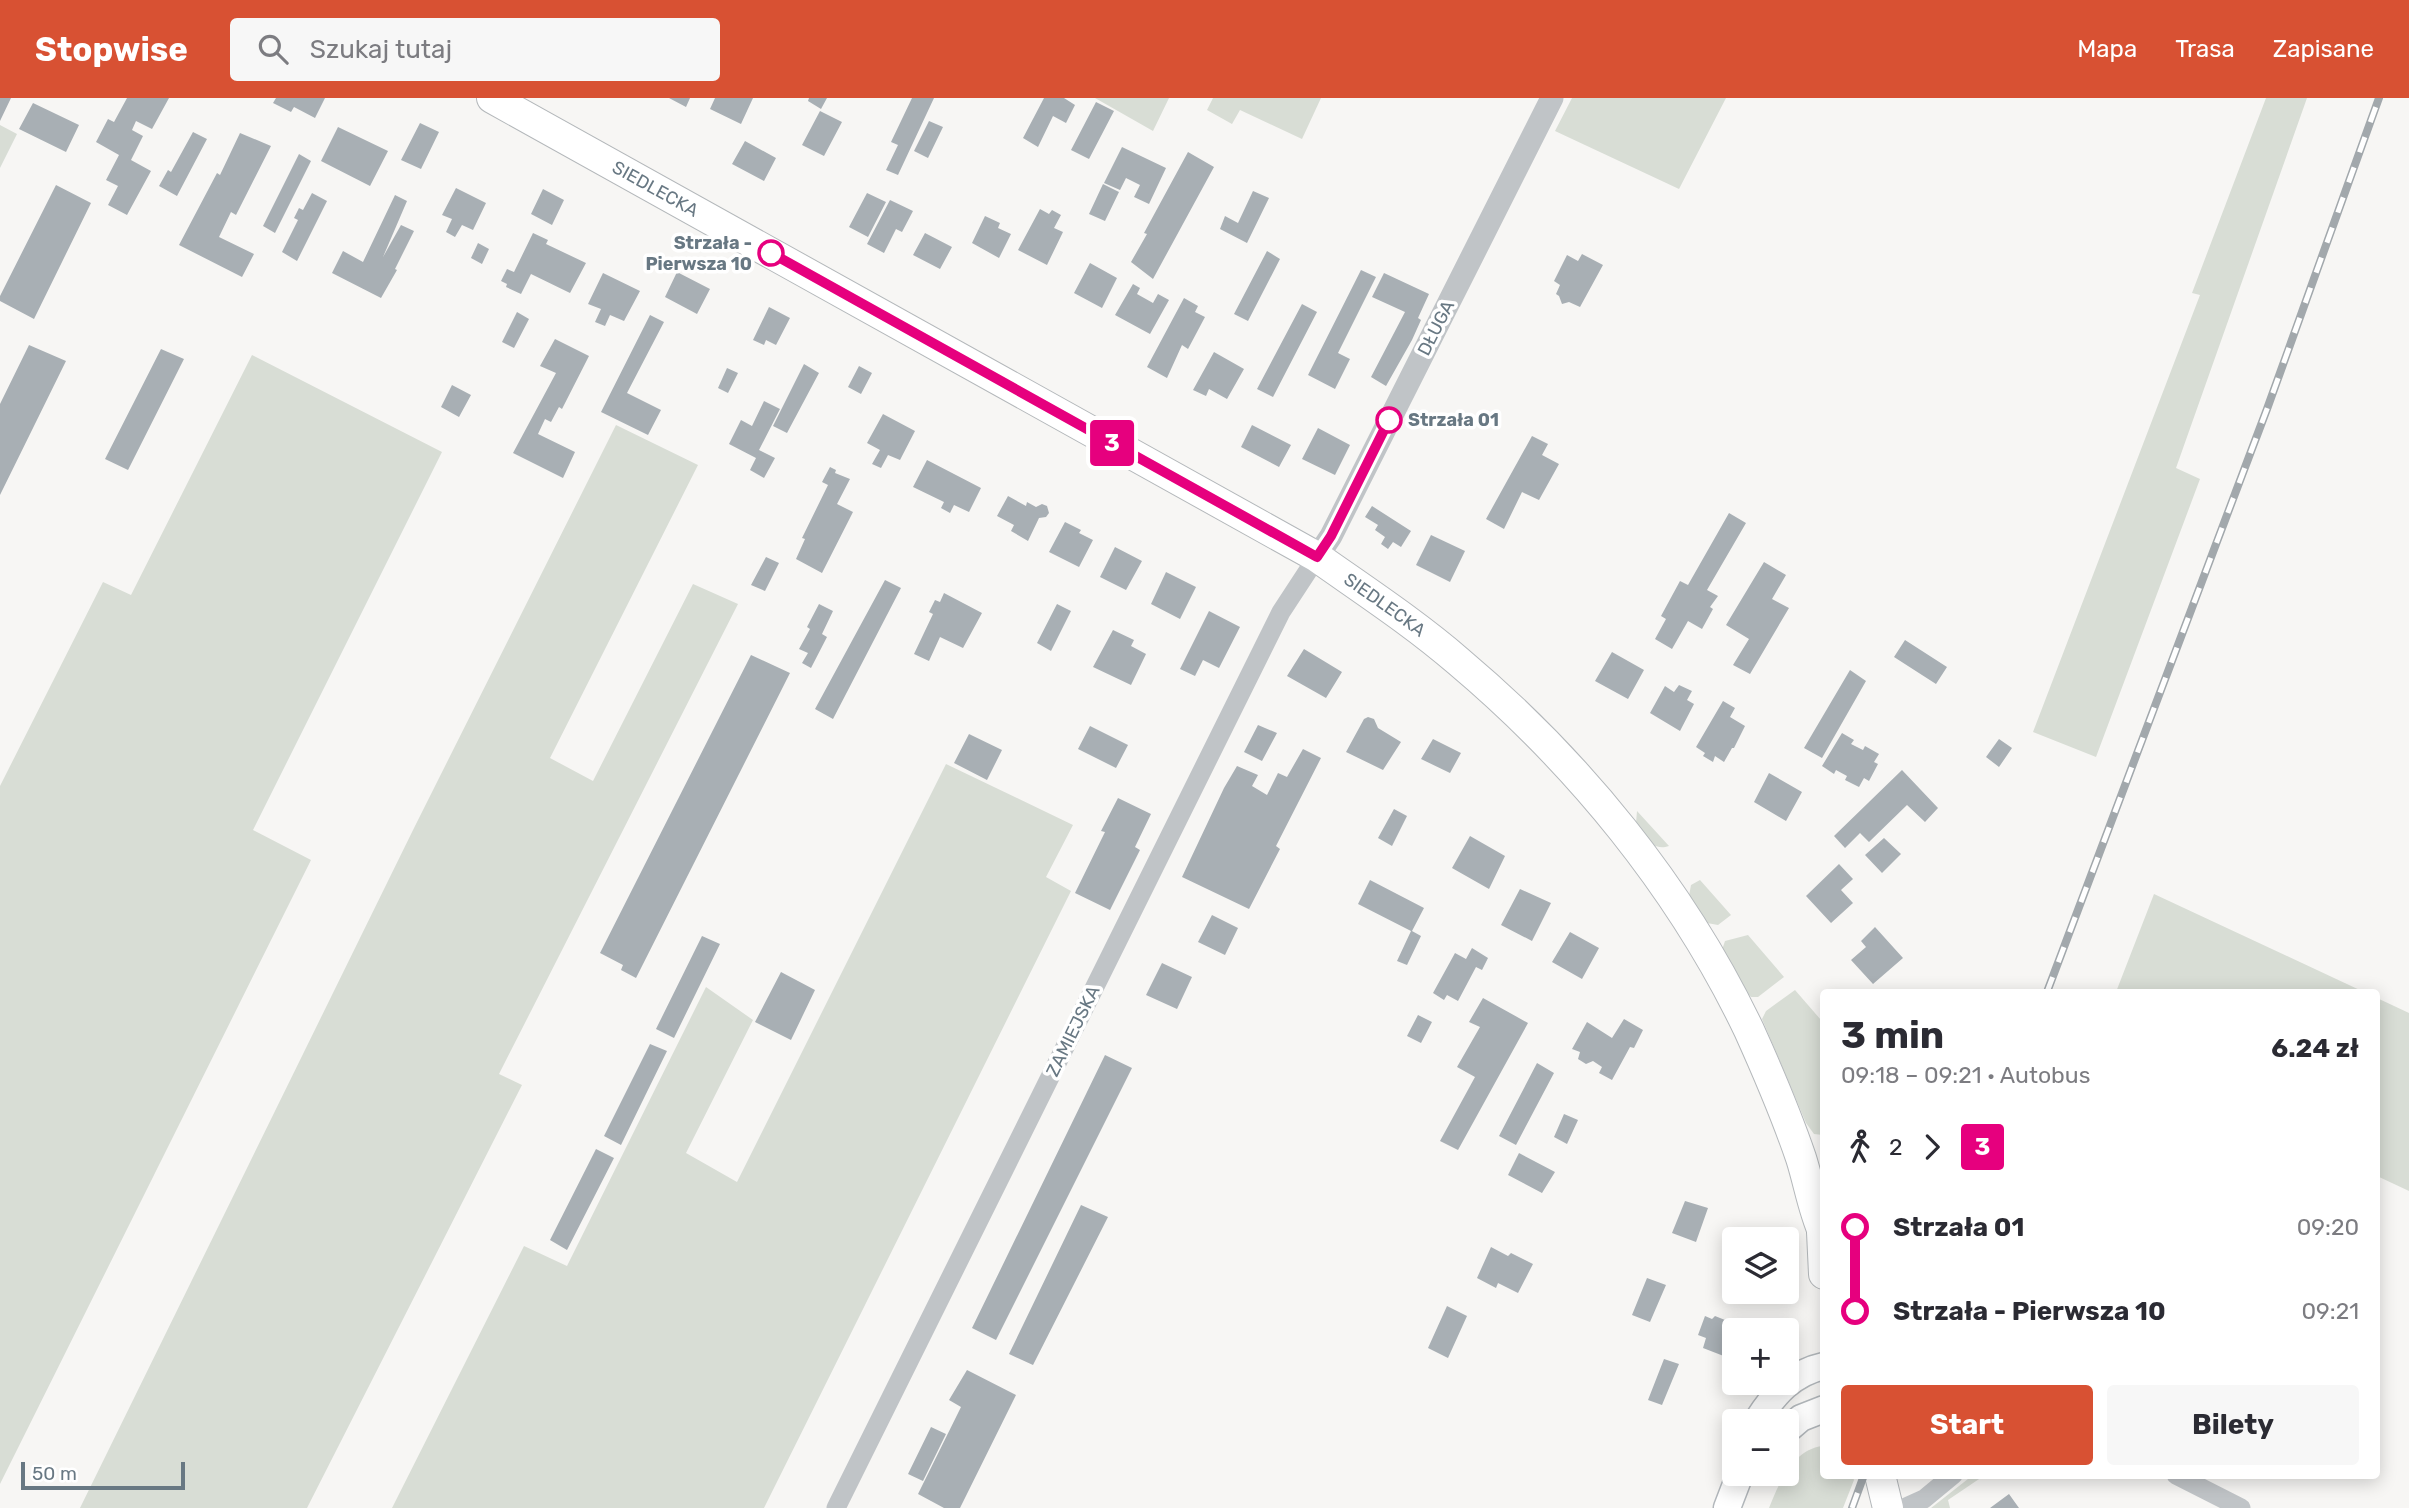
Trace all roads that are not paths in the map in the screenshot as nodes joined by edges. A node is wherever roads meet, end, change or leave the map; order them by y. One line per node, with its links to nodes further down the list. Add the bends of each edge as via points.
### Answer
1 (492, 98): 3 (main road, SIEDLECKA)
2 (1552, 98): 3 (street, DŁUGA)
3 (1317, 557): 4 (main road, SIEDLECKA, via 1457,660 1530,727 1597,799 1650,866 1728,991 1766,1069 1794,1138); 13 (street, ZAMIEJSKA, via 1274,624)
4 (1820, 1223)
5 (1820, 1367): 6 (main road, via 1788,1382)
6 (1765, 1409)
7 (1820, 1411): 8 (main road)
8 (1799, 1420)
9 (1881, 1479): 15 (main road)
10 (1949, 1479): 16 (street)
11 (2184, 1479): 17 (street)
12 (1735, 1486): 14 (main road)
13 (836, 1508)
14 (1727, 1508)
15 (1888, 1508)
16 (1904, 1508)
17 (2241, 1508)

